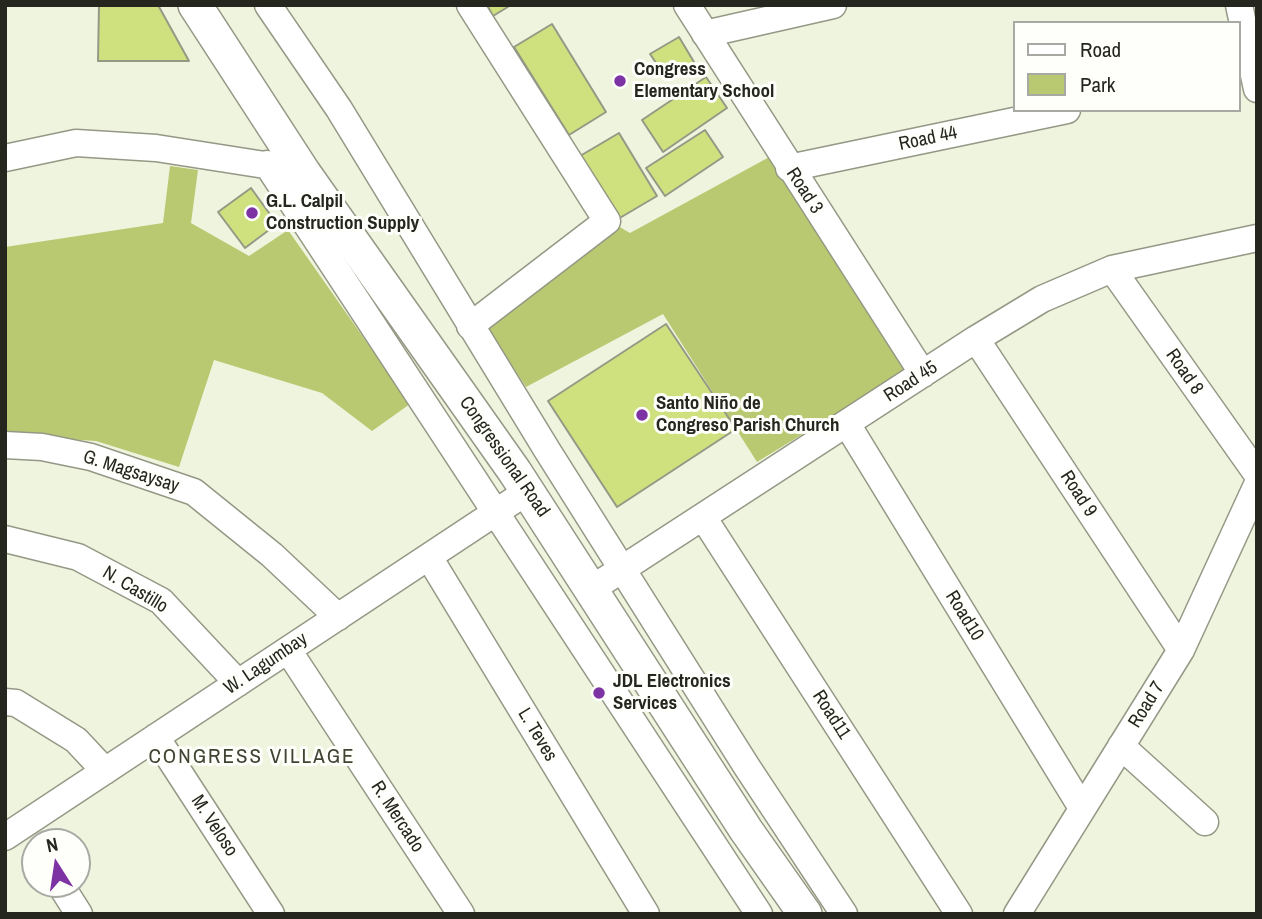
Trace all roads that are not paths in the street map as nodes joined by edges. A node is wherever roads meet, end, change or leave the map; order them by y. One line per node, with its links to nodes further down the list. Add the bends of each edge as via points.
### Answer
1 (195, 5): 13 (main road, Congressional Road)
2 (268, 5): 16 (street, via 339,109)
3 (470, 5): 16 (street, via 607,221)
4 (687, 5): 7 (street, Road 3)
5 (833, 5): 7 (street)
6 (1239, 5): 8 (street)
7 (705, 34): 12 (street, Road 3)
8 (1250, 78)
9 (1057, 112): 12 (street, Road 44)
10 (5, 158): 11 (street, via 76,143 156,148)
11 (267, 164): 13 (street); 24 (street)
12 (789, 168): 18 (street, Road 3)
13 (304, 173): 23 (main road, Congressional Road)
14 (1257, 238): 15 (street, Road 45)
15 (1112, 270): 17 (street, Road 45, via 1042,299); 21 (street, Road 8)
16 (470, 326): 28 (street)
17 (976, 339): 18 (street, Road 45); 32 (street, Road 9)
18 (923, 374): 19 (street, Road 45)
19 (847, 424): 25 (street, Road 45); 38 (street, Road10)
20 (5, 445): 30 (street, G. Magsaysay, via 91,457 194,492 272,555)
21 (1257, 474)
22 (1257, 485): 32 (street, Road 7)
23 (528, 491): 24 (street, W. Lagumbay); 29 (main road, Congressional Road)
24 (495, 513): 27 (street, W. Lagumbay); 46 (street)
25 (703, 517): 28 (street, Road 45); 49 (street, Road11)
26 (5, 539): 33 (street, N. Castillo, via 78,557 161,601)
27 (429, 557): 30 (street, W. Lagumbay); 45 (street, L. Teves)
28 (622, 569): 29 (street, Road 45); 48 (street)
29 (593, 589): 47 (main road, Congressional Road, via 746,830)
30 (338, 617): 31 (street, W. Lagumbay)
31 (288, 650): 33 (street, W. Lagumbay); 44 (street, R. Mercado)
32 (1181, 650): 36 (street, Road 7)
33 (239, 682): 35 (street, W. Lagumbay)
34 (5, 702): 37 (street, via 16,703 76,740)
35 (156, 737): 37 (street, W. Lagumbay); 43 (street, M. Veloso)
36 (1121, 746): 38 (street, Road 7); 39 (street)
37 (105, 771): 40 (street, W. Lagumbay)
38 (1082, 808): 50 (street, Road 7)
39 (1205, 822)
40 (31, 828)
41 (69, 898): 42 (street)
42 (79, 914)
43 (271, 914)
44 (461, 914)
45 (646, 914)
46 (759, 914)
47 (805, 914)
48 (844, 914)
49 (959, 914)
50 (1017, 914)

